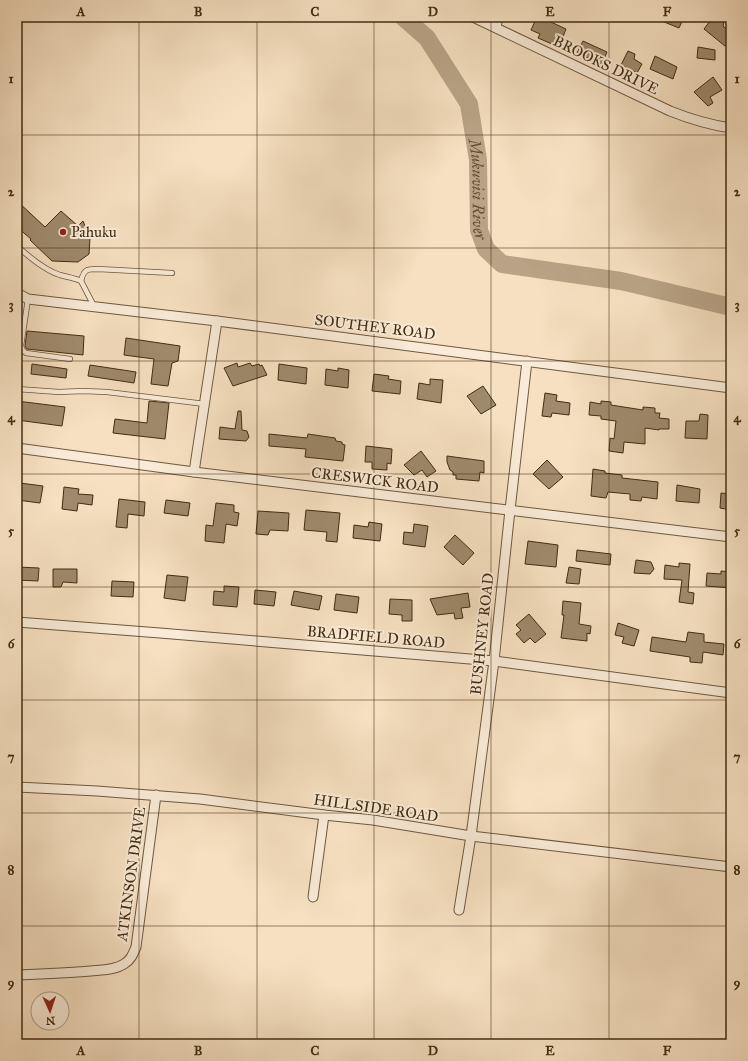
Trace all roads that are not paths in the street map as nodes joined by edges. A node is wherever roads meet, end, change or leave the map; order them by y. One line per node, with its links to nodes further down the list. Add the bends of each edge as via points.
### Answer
1 (473, 17): 3 (street, BROOKS DRIVE)
2 (498, 17): 4 (street)
3 (484, 20): 4 (street, BROOKS DRIVE)
4 (496, 28): 5 (street, BROOKS DRIVE, via 670,111 716,126)
5 (731, 128)
6 (17, 246): 8 (lane, via 46,269)
7 (172, 273): 8 (lane, via 89,269 83,273)
8 (82, 281): 11 (lane)
9 (17, 293): 10 (street, SOUTHEY ROAD)
10 (28, 299): 11 (street, SOUTHEY ROAD); 13 (lane, via 21,349 26,353)
11 (94, 306): 12 (street, SOUTHEY ROAD)
12 (217, 321): 14 (street, SOUTHEY ROAD); 17 (street)
13 (70, 358)
14 (527, 361): 15 (street, SOUTHEY ROAD); 20 (street, BUSHNEY ROAD)
15 (731, 388)
16 (17, 389): 17 (lane, via 107,392)
17 (205, 404): 19 (street)
18 (17, 448): 19 (street, CRESWICK ROAD)
19 (194, 472): 20 (street, CRESWICK ROAD)
20 (510, 510): 21 (street, CRESWICK ROAD); 23 (street, BUSHNEY ROAD)
21 (731, 537)
22 (17, 622): 23 (street, BRADFIELD ROAD)
23 (494, 661): 24 (street, BRADFIELD ROAD); 28 (street, BUSHNEY ROAD)
24 (731, 693)
25 (17, 787): 26 (street, HILLSIDE ROAD)
26 (156, 795): 27 (street, HILLSIDE ROAD); 32 (street, ATKINSON DRIVE, via 136,946 129,961 114,968 64,974)
27 (324, 815): 28 (street, HILLSIDE ROAD); 30 (street)
28 (471, 836): 29 (street, HILLSIDE ROAD); 31 (street, BUSHNEY ROAD)
29 (731, 867)
30 (313, 897)
31 (459, 910)
32 (17, 975)

